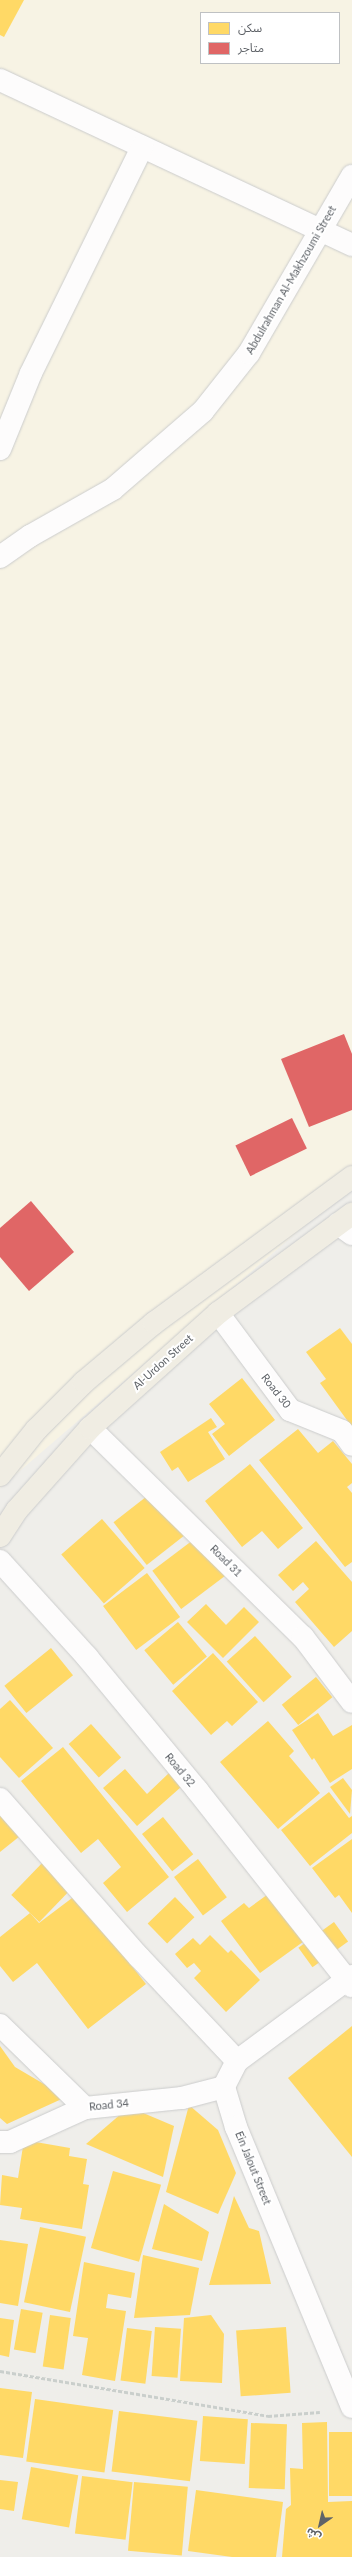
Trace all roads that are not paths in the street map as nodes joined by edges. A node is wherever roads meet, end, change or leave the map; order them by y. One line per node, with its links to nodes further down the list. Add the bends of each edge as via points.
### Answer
1 (0, 80): 2 (street)
2 (142, 147): 4 (street); 6 (street, via 31,373)
3 (352, 176): 4 (street, Abdulrahman Al-Makhzoumi Street)
4 (320, 230): 5 (street); 7 (street, Abdulrahman Al-Makhzoumi Street, via 249,353 203,411 113,489 30,536)
5 (352, 245)
6 (0, 449)
7 (0, 557)
8 (352, 1177): 13 (highway, via 154,1323 96,1372 36,1430)
9 (347, 1224): 10 (highway, Al-Urdon Street)
10 (218, 1313): 11 (highway, Al-Urdon Street); 12 (street, Road 30, via 290,1410 342,1432)
11 (90, 1428): 14 (highway, Al-Urdon Street, via 17,1510); 16 (street, Road 31, via 303,1637)
12 (352, 1445)
13 (0, 1475)
14 (0, 1536)
15 (0, 1561): 18 (street, Road 32, via 87,1657)
16 (352, 1702)
17 (0, 1799): 20 (street, via 139,1957)
18 (350, 1980): 20 (street)
19 (0, 2025): 22 (street)
20 (237, 2061): 21 (street)
21 (224, 2087): 22 (street, Road 34, via 182,2098); 24 (street, Ein Jalout Street, via 236,2127)
22 (85, 2108): 23 (street, Road 34, via 10,2142)
23 (0, 2142)
24 (352, 2407)

